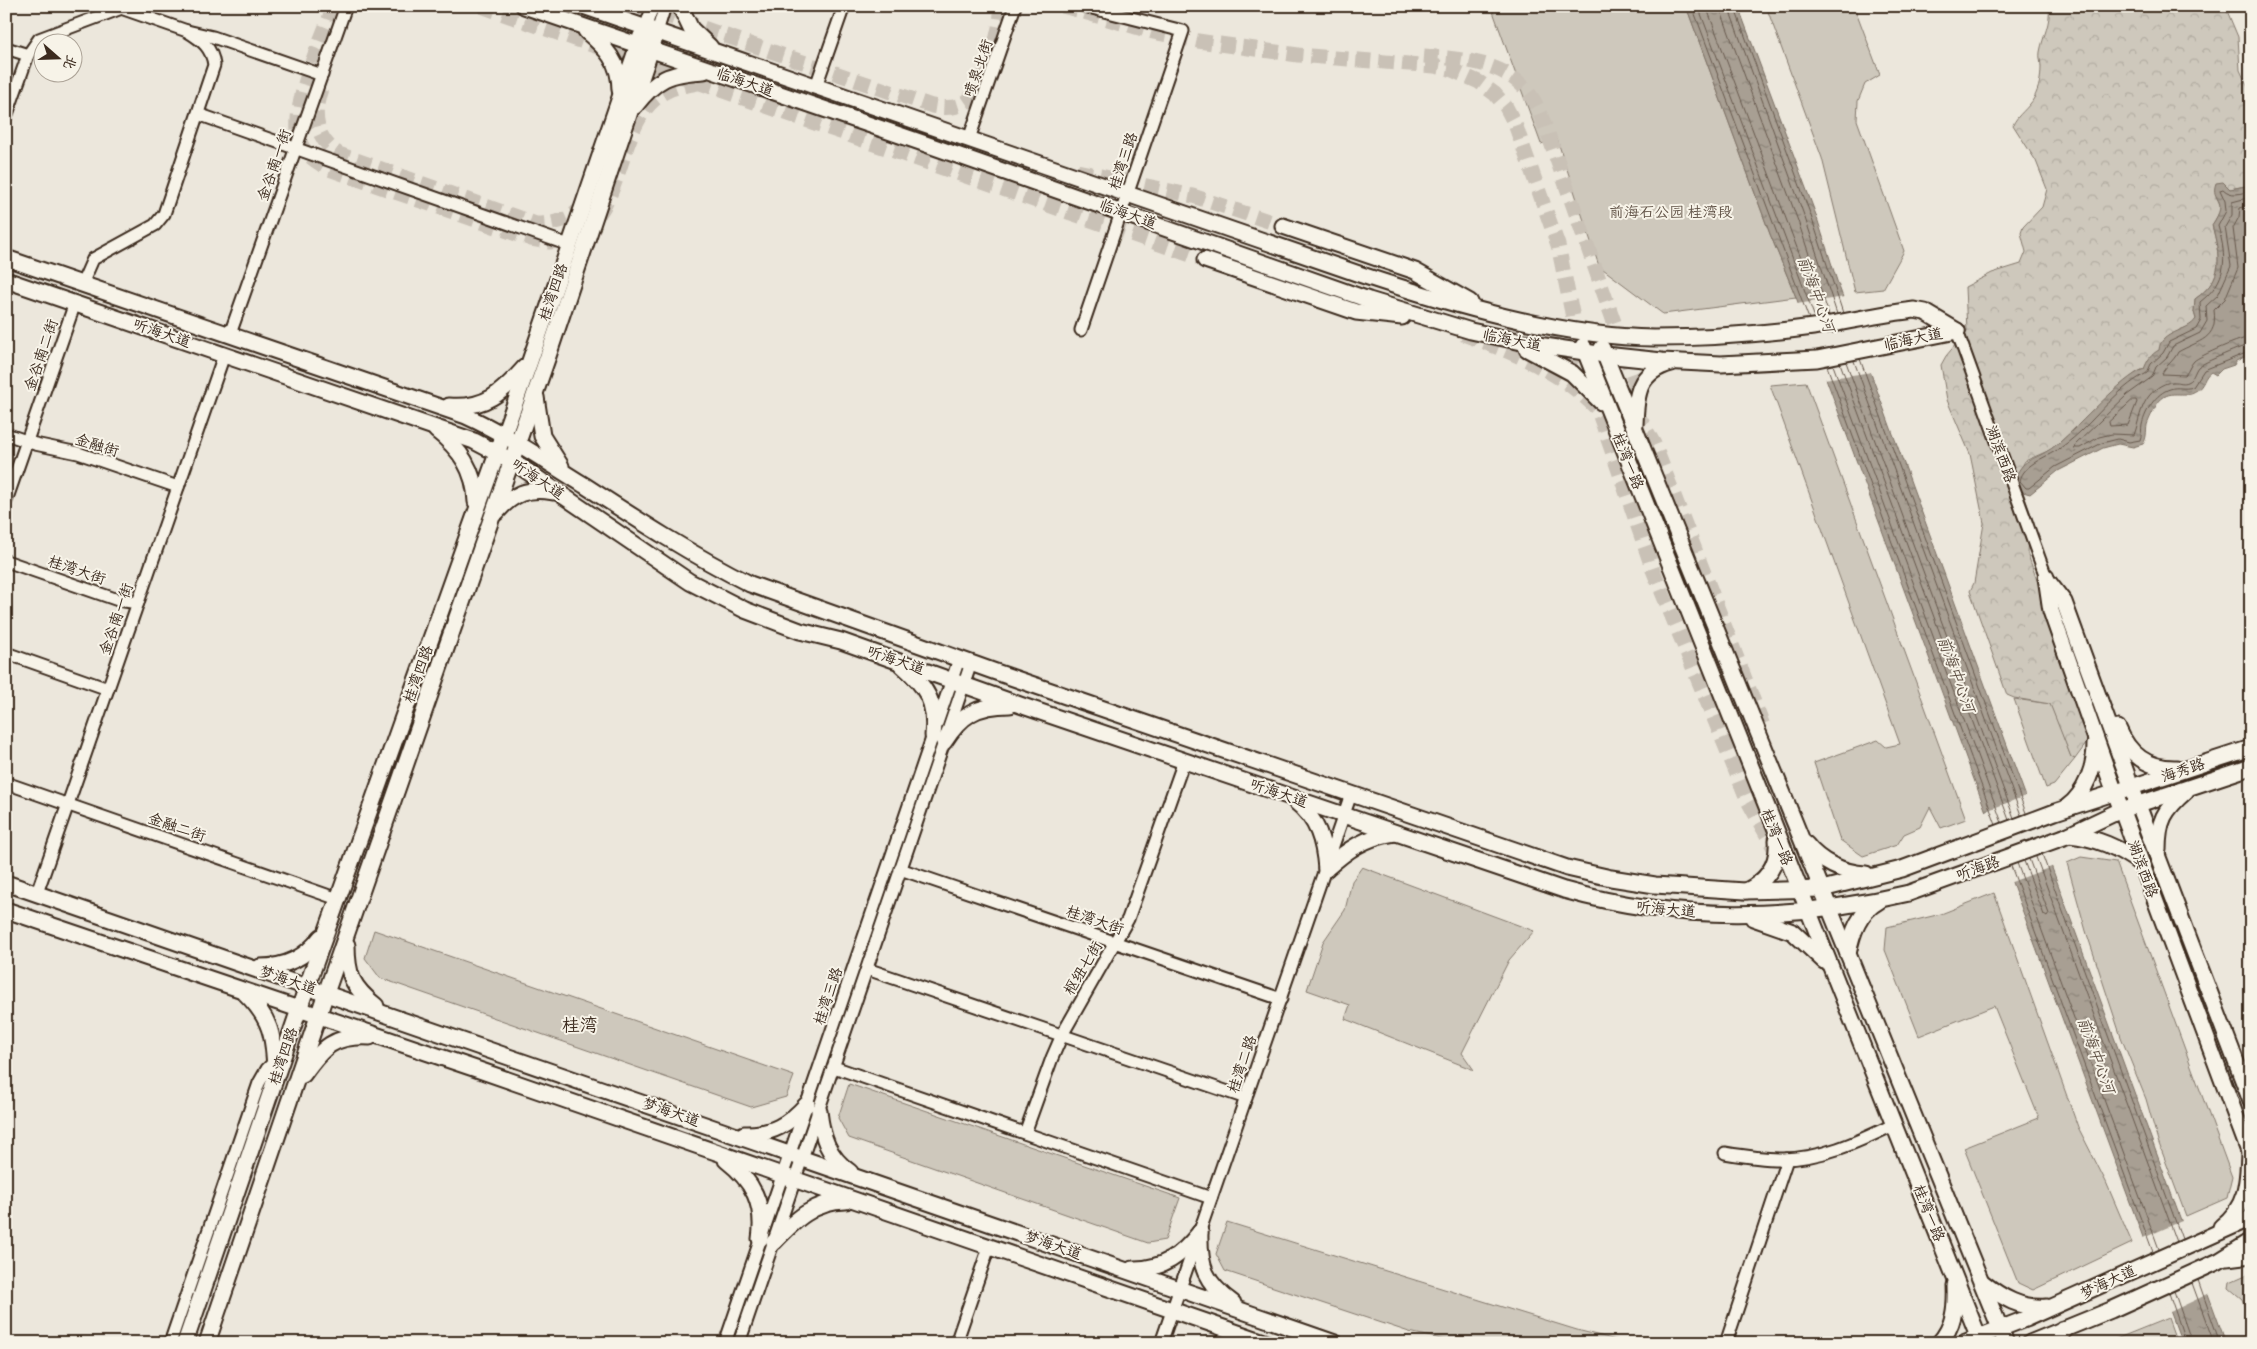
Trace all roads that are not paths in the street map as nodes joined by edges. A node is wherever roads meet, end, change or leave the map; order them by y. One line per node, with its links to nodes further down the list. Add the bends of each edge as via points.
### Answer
1 (346, 6): 20 (street, 金谷南一街)
2 (524, 6): 12 (main road, 临海大道)
3 (615, 6): 11 (main road)
4 (653, 6): 13 (street, 桂湾四路)
5 (665, 6): 13 (street, 桂湾四路)
6 (680, 6): 17 (main road, via 691,29)
7 (844, 6): 21 (street)
8 (1015, 6): 25 (street, 喷泉北街)
9 (1084, 6): 27 (street, 桂湾三路, via 1183,31)
10 (117, 7): 14 (street); 18 (street, via 45,36)
11 (589, 8): 13 (main road, 临海大道)
12 (579, 25): 16 (main road, 临海大道); 22 (main road, via 603,45 616,65)
13 (651, 30): 16 (main road, 桂湾四路); 17 (main road, 临海大道)
14 (187, 31): 20 (street); 23 (street, via 205,44 213,56 212,73)
15 (6, 48): 18 (street)
16 (644, 48): 19 (main road, 临海大道); 22 (main road, 桂湾四路)
17 (715, 52): 21 (main road, 临海大道)
18 (28, 55): 24 (street)
19 (713, 71): 22 (main road, via 681,73 661,79); 28 (main road, 临海大道)
20 (322, 75): 26 (street, 金谷南一街)
21 (816, 86): 25 (main road, 临海大道)
22 (623, 109): 30 (main road, 桂湾四路); 49 (main road, 桂湾四路)
23 (198, 114): 26 (street); 34 (street, via 160,220 150,229 93,259)
24 (6, 117)
25 (969, 139): 27 (main road, 临海大道)
26 (296, 149): 30 (street); 42 (street, 金谷南一街)
27 (1128, 194): 28 (street, 桂湾三路); 36 (main road, 临海大道, via 1362,275)
28 (1121, 212): 37 (main road, 临海大道); 38 (street, 桂湾三路)
29 (1283, 226): 36 (main road, via 1415,271)
30 (570, 245): 47 (main road, 桂湾四路)
31 (6, 258): 34 (main road, 听海大道)
32 (1205, 260): 37 (main road, via 1356,312)
33 (10, 282): 35 (main road, 听海大道)
34 (82, 284): 42 (main road, 听海大道)
35 (75, 303): 45 (main road, 听海大道); 56 (street, 金谷南二街)
36 (1484, 310): 39 (main road, 临海大道)
37 (1426, 319): 43 (main road, 临海大道)
38 (1081, 330)
39 (1578, 330): 41 (main road, 临海大道); 44 (main road, 桂湾一路)
40 (1957, 330): 41 (main road, 临海大道, via 1925,312 1914,310 1812,327 1721,335 1655,338); 48 (main road, 临海大道, via 1817,359 1721,364); 67 (street, 湖滨西路)
41 (1596, 333): 46 (main road, 桂湾一路)
42 (230, 334): 50 (main road, 听海大道)
43 (1502, 338): 44 (main road, 临海大道); 51 (main road, via 1572,373)
44 (1585, 352): 46 (main road, 临海大道); 51 (main road, 桂湾一路)
45 (224, 355): 52 (main road, 听海大道); 61 (street, 金谷南一街)
46 (1604, 355): 48 (main road, 临海大道); 53 (main road, 桂湾一路)
47 (530, 360): 50 (main road, via 504,389 480,404 451,407); 55 (main road, 桂湾四路)
48 (1676, 362): 53 (main road, via 1660,366 1645,379 1637,397)
49 (536, 393): 57 (main road, 桂湾四路); 60 (main road, via 542,436)
50 (437, 404): 55 (main road, 听海大道)
51 (1607, 408): 96 (main road, 桂湾一路)
52 (429, 424): 58 (main road, 听海大道); 64 (main road, via 456,448 468,465 473,477)
53 (1634, 429): 98 (main road, 桂湾一路)
54 (6, 434): 56 (street, 金融街)
55 (503, 434): 57 (main road, 听海大道); 58 (main road, 桂湾四路)
56 (27, 442): 61 (street, 金融街, via 78,453); 63 (street, 金谷南二街)
57 (518, 444): 59 (main road, 桂湾四路); 60 (main road, 听海大道)
58 (497, 452): 59 (main road, 听海大道); 64 (main road, 桂湾四路)
59 (512, 461): 62 (main road, 听海大道); 65 (main road, 桂湾四路)
60 (568, 475): 71 (main road, 听海大道, via 671,541 750,584)
61 (178, 487): 68 (street, 金谷南一街)
62 (559, 494): 65 (main road, via 525,491 511,498); 70 (main road, 听海大道, via 715,596 800,631)
63 (6, 501)
64 (476, 511): 110 (main road, 桂湾四路)
65 (492, 518): 116 (main road, 桂湾四路)
66 (6, 562): 68 (street, 桂湾大街)
67 (2046, 578): 72 (main road, 湖滨西路, via 2064,602); 76 (main road, 湖滨西路, via 2051,611)
68 (138, 604): 74 (street, 金谷南一街)
69 (6, 652): 74 (street)
70 (896, 660): 73 (main road, 听海大道); 77 (main road, via 916,678 930,698)
71 (965, 661): 73 (street, 桂湾三路); 87 (main road, 听海大道)
72 (2090, 677): 82 (main road, via 2130,751 2154,766); 86 (main road, 湖滨西路)
73 (958, 682): 75 (main road, 听海大道); 77 (street, 桂湾三路)
74 (108, 689): 90 (street, 金谷南一街)
75 (1020, 705): 77 (main road, via 996,705 965,716); 79 (main road, 听海大道)
76 (2095, 738): 88 (main road, 湖滨西路); 93 (main road, via 2094,761 2086,784 2073,802)
77 (938, 739): 101 (street, 桂湾三路); 136 (street, 桂湾三路)
78 (2251, 748): 80 (main road, 海秀路)
79 (1184, 761): 89 (main road, 听海大道); 117 (street, 枢纽七街, via 1138,893)
80 (2205, 762): 82 (main road, 海秀路); 83 (main road, via 2199,772 2202,778)
81 (2251, 767): 83 (main road, 海秀路)
82 (2186, 768): 86 (main road, 海秀路)
83 (2209, 780): 85 (main road, 海秀路)
84 (6, 783): 90 (street, 金融二街)
85 (2192, 786): 91 (main road, 海秀路); 99 (main road, via 2173,802 2161,820)
86 (2131, 788): 88 (main road, 海秀路); 91 (main road, 湖滨西路)
87 (1352, 794): 94 (street, 桂湾二路); 107 (main road, 听海大道, via 1590,874 1655,885)
88 (2115, 794): 92 (main road, 湖滨西路); 93 (main road, 听海路)
89 (1285, 795): 94 (main road, 听海大道); 102 (main road, via 1313,819 1324,848)
90 (68, 804): 108 (street, 金谷南一街); 110 (street, 金融二街)
91 (2138, 805): 92 (main road, 海秀路); 99 (main road, 湖滨西路)
92 (2121, 810): 97 (main road, 听海路); 100 (main road, 湖滨西路)
93 (2059, 811): 103 (main road, 听海路, via 1902,870)
94 (1344, 815): 95 (main road, 听海大道); 102 (street, 桂湾二路)
95 (1396, 833): 102 (main road, via 1380,835 1358,844); 114 (main road, 听海大道, via 1604,901 1658,910)
96 (1777, 836): 106 (main road, 桂湾一路); 107 (main road, via 1777,852 1771,872)
97 (2067, 836): 100 (main road, via 2106,843); 109 (main road, 听海路, bridge)
98 (1802, 840): 103 (main road, via 1818,857 1839,868 1860,874); 105 (main road, 桂湾一路)
99 (2158, 857): 135 (main road, 湖滨西路)
100 (2141, 864): 142 (main road, 湖滨西路)
101 (900, 869): 117 (street, 桂湾大街); 121 (street, 桂湾三路)
102 (1326, 870): 125 (street, 桂湾二路)
103 (1878, 874): 105 (main road, 听海路)
104 (6, 883): 108 (main road, 梦海大道)
105 (1822, 889): 106 (main road, 听海大道); 111 (main road, 桂湾一路)
106 (1799, 890): 107 (main road, 听海大道); 113 (main road, 桂湾一路)
107 (1746, 891)
108 (37, 893): 119 (main road, 梦海大道)
109 (1887, 898): 111 (main road, 听海路); 118 (main road, via 1861,918 1851,938)
110 (338, 899): 115 (main road, 桂湾四路)
111 (1830, 909): 113 (main road, 听海大道); 118 (main road, 桂湾一路)
112 (6, 910): 123 (main road, 梦海大道)
113 (1807, 911): 114 (main road, 听海大道); 120 (main road, 桂湾一路)
114 (1737, 914): 120 (main road, via 1793,932)
115 (328, 928): 119 (main road, via 307,953 293,962); 122 (main road, 桂湾四路)
116 (346, 934): 124 (main road, 桂湾四路); 127 (main road, via 352,980 364,996)
117 (1116, 943): 125 (street, 桂湾大街); 129 (street, 枢纽七街)
118 (1848, 954): 159 (main road, 桂湾一路)
119 (248, 966): 122 (main road, 梦海大道)
120 (1829, 967): 137 (main road, 桂湾一路)
121 (867, 969): 129 (street); 132 (street, 桂湾三路)
122 (307, 986): 124 (main road, 梦海大道); 126 (main road, 桂湾四路)
123 (240, 989): 126 (main road, 梦海大道); 131 (main road, via 266,1017)
124 (326, 993): 127 (main road, 梦海大道); 128 (main road, 桂湾四路)
125 (1281, 999): 134 (street, 桂湾二路)
126 (300, 1009): 128 (main road, 梦海大道); 131 (main road, 桂湾四路)
127 (385, 1013): 138 (main road, 梦海大道)
128 (318, 1015): 130 (main road, 梦海大道); 133 (main road, 桂湾四路)
129 (1062, 1035): 134 (street); 139 (street, 枢纽七街)
130 (386, 1038): 133 (main road, via 358,1036 333,1042 316,1057); 141 (main road, 梦海大道)
131 (280, 1056): 167 (street, via 267,1069 259,1084); 168 (main road, 桂湾四路, via 276,1079)
132 (834, 1066): 136 (street, 桂湾三路); 139 (street)
133 (294, 1088): 169 (main road, 桂湾四路)
134 (1246, 1098): 147 (street, 桂湾二路)
135 (2251, 1101)
136 (813, 1107): 138 (main road, via 775,1130 751,1134); 143 (street, 桂湾三路); 146 (main road, via 828,1150 840,1164)
137 (1893, 1125): 144 (street, via 1836,1149); 158 (main road, 桂湾一路)
138 (727, 1132): 143 (main road, 梦海大道)
139 (1025, 1133): 147 (street)
140 (1725, 1153): 144 (street)
141 (719, 1154): 145 (main road, 梦海大道); 152 (main road, via 740,1171 754,1189)
142 (2250, 1155): 151 (main road, via 2243,1202 2233,1216)
143 (796, 1156): 145 (street, 桂湾三路); 146 (main road, 梦海大道)
144 (1787, 1159): 176 (street)
145 (788, 1178): 148 (main road, 梦海大道); 152 (street, 桂湾三路)
146 (862, 1180): 157 (main road, 梦海大道)
147 (1211, 1198): 150 (street, 桂湾二路)
148 (855, 1202): 152 (main road, via 837,1201 816,1207); 154 (main road, 梦海大道)
149 (2251, 1218): 151 (main road, 梦海大道)
150 (1200, 1232): 157 (main road, via 1172,1260 1148,1268); 160 (street, 桂湾二路); 163 (main road, via 1201,1260 1206,1276 1224,1296)
151 (2208, 1237): 161 (main road, 梦海大道)
152 (767, 1241): 170 (street, 桂湾三路); 171 (street, 桂湾三路)
153 (2251, 1241): 156 (main road, 梦海大道)
154 (989, 1247): 162 (main road, 梦海大道); 172 (street)
155 (2251, 1254): 156 (main road)
156 (2219, 1261): 165 (main road, 梦海大道)
157 (1119, 1268): 160 (main road, 梦海大道)
158 (1955, 1277): 166 (main road, 桂湾一路); 177 (main road, via 1954,1313 1948,1331)
159 (1982, 1282): 161 (main road, via 2003,1298 2022,1306); 164 (main road, 桂湾一路)
160 (1180, 1288): 162 (street, 桂湾二路); 163 (main road, 梦海大道)
161 (2054, 1307): 164 (main road, 梦海大道)
162 (1173, 1310): 173 (street, 桂湾二路); 174 (main road, 梦海大道)
163 (1245, 1311): 175 (main road, 梦海大道)
164 (2003, 1336): 166 (main road, 梦海大道)
165 (2058, 1336): 179 (main road, 梦海大道)
166 (1980, 1340): 178 (main road, 梦海大道)
167 (170, 1343)
168 (185, 1343)
169 (207, 1343)
170 (725, 1343)
171 (739, 1343)
172 (956, 1343)
173 (1161, 1343)
174 (1267, 1343)
175 (1335, 1343)
176 (1726, 1343)
177 (1939, 1343)
178 (1963, 1343)
179 (2030, 1343)

